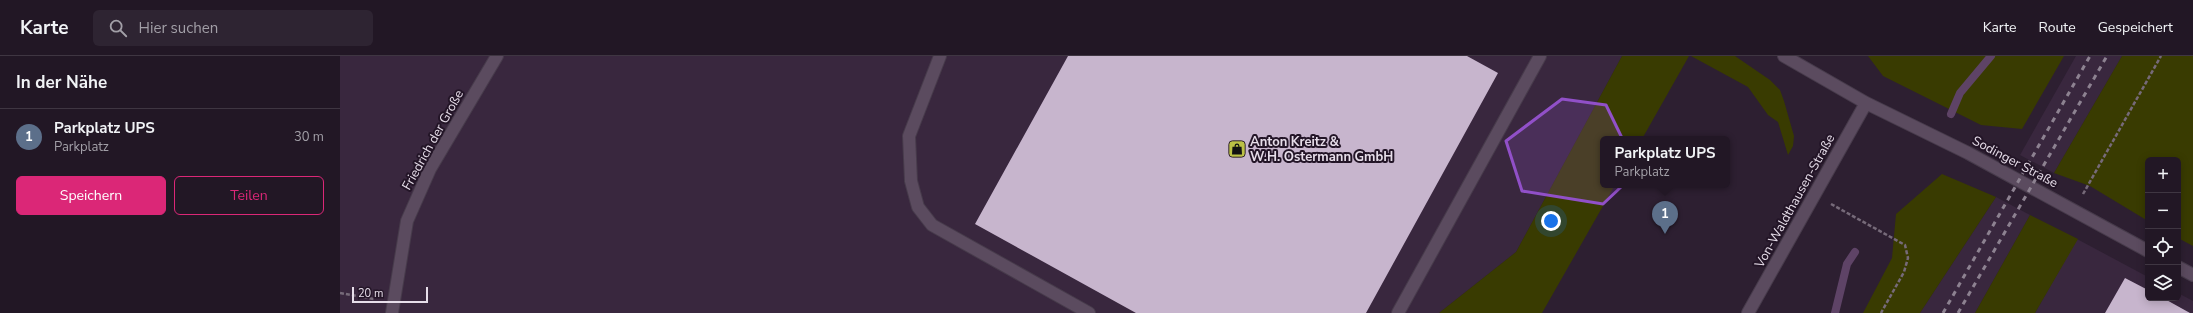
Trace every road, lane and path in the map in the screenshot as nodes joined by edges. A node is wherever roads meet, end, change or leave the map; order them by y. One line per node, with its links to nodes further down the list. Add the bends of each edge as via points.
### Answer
1 (497, 56): 13 (street, Friedrich der Große, via 430,169 407,221)
2 (940, 56): 14 (street, via 909,136 911,181 918,207 932,224)
3 (1540, 56): 15 (street)
4 (1784, 56): 6 (street)
5 (2161, 56): 8 (path)
6 (1866, 103): 7 (street, Von-Waldthausen-Straße); 8 (street, Sodinger Straße, via 1968,153)
7 (1814, 195): 16 (street, Von-Waldthausen-Straße); 17 (path, via 1905,245 1908,258 1904,272)
8 (2074, 210): 9 (street, Sodinger Straße)
9 (2145, 249)
10 (2181, 269): 11 (street)
11 (2193, 275)
12 (340, 293): 13 (path)
13 (392, 308)
14 (1089, 313)
15 (1398, 313)
16 (1748, 313)
17 (1881, 313)

